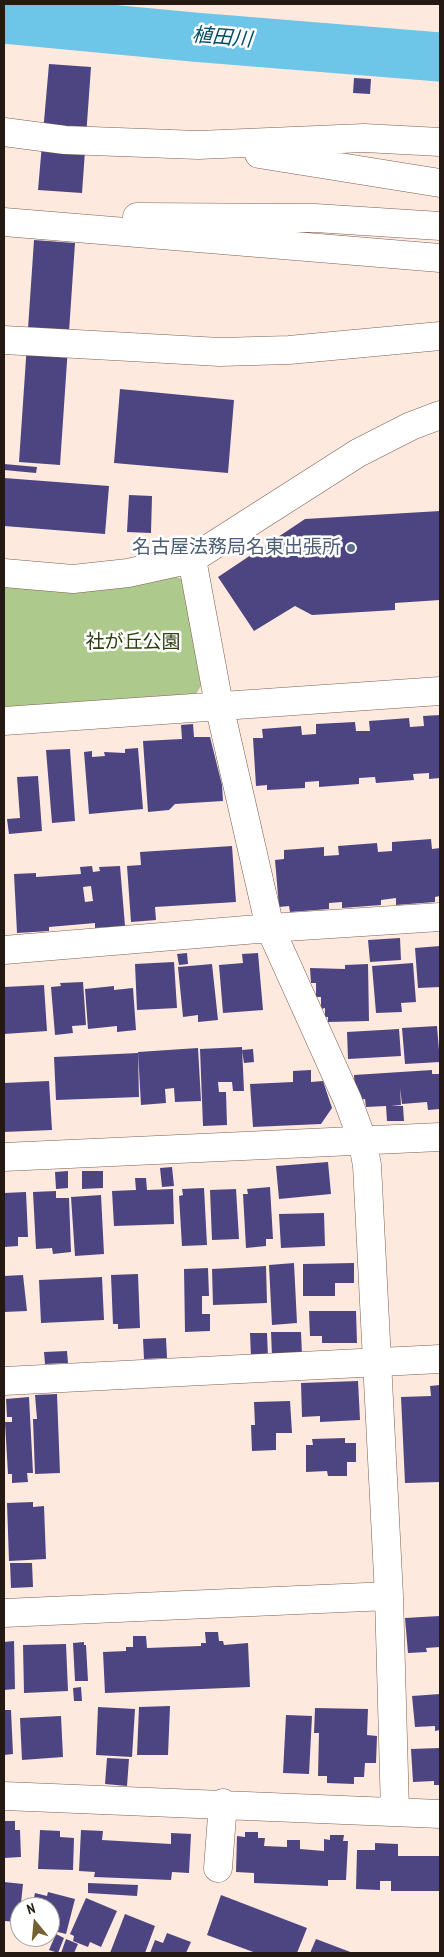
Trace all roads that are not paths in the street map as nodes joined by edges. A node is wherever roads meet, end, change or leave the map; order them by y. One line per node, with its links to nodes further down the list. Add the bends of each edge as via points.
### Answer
1 (4, 132): 3 (main road, via 65,140)
2 (440, 142): 3 (main road, via 364,138)
3 (198, 145): 4 (main road)
4 (440, 182)
5 (4, 215): 7 (main road, via 315,218)
6 (4, 222): 8 (main road)
7 (440, 226)
8 (440, 258)
9 (440, 336): 10 (main road, via 289,350 220,352)
10 (4, 340)
11 (440, 415): 12 (main road, via 358,453)
12 (192, 559): 13 (main road, via 128,573 73,579); 15 (main road)
13 (4, 573)
14 (440, 691): 15 (main road)
15 (219, 705): 16 (main road); 18 (main road)
16 (4, 721)
17 (440, 916): 18 (main road)
18 (270, 928): 19 (main road); 21 (main road)
19 (4, 950)
20 (440, 1137): 21 (main road)
21 (362, 1139): 22 (main road); 24 (main road, via 367,1165)
22 (4, 1157)
23 (440, 1359): 24 (main road)
24 (377, 1361): 25 (main road); 26 (main road)
25 (4, 1381)
26 (389, 1596): 27 (main road); 30 (main road)
27 (4, 1613)
28 (4, 1796): 29 (main road)
29 (223, 1803): 30 (main road); 32 (main road)
30 (396, 1811): 31 (main road)
31 (440, 1814)
32 (218, 1868)

